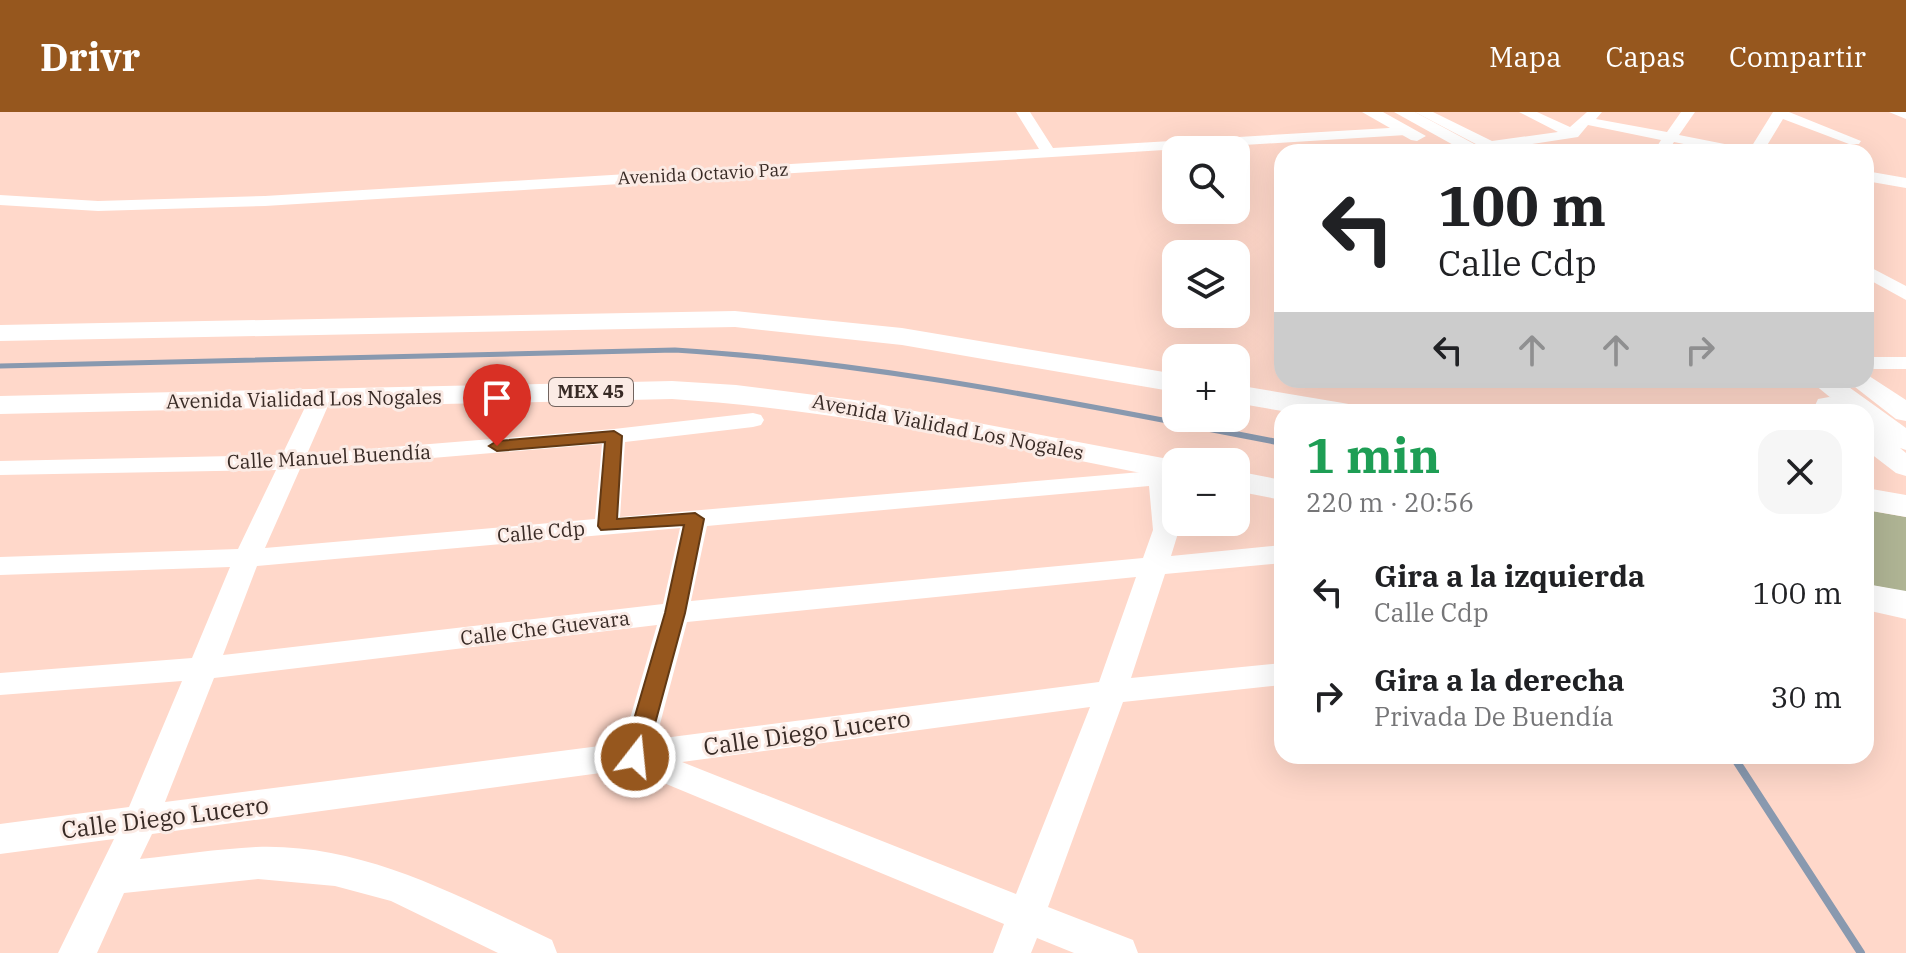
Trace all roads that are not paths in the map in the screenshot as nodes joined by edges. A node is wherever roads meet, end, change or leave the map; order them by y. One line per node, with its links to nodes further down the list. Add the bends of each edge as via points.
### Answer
1 (1023, 112): 23 (street)
2 (1370, 112): 11 (main road)
3 (1422, 112): 16 (street)
4 (1526, 112): 12 (street)
5 (1688, 112): 13 (street)
6 (1820, 112): 22 (street, via 1856,127)
7 (1896, 112): 9 (street)
8 (1779, 113): 20 (street); 21 (street)
9 (1906, 115)
10 (1591, 116): 12 (street); 13 (street)
11 (1401, 122): 14 (main road); 15 (main road); 23 (street, Avenida Octavio Paz)
12 (1573, 134): 17 (street)
13 (1669, 137): 18 (street); 19 (street)
14 (1435, 144)
15 (1472, 144)
16 (1480, 144)
17 (1522, 144)
18 (1665, 144)
19 (1704, 144)
20 (1761, 144)
21 (1848, 144)
22 (1852, 144)
23 (1047, 150): 26 (street, Avenida Octavio Paz, via 227,196 106,199); 27 (street, Avenida Octavio Paz, via 265,201 98,206)
24 (1874, 177): 25 (street)
25 (1906, 183)
26 (0, 192)
27 (0, 200)
28 (1874, 266): 29 (street)
29 (1906, 273)
30 (1874, 275): 31 (street)
31 (1906, 294)
32 (0, 333): 36 (highway, via 735,319 819,324)
33 (1874, 362): 34 (street)
34 (1906, 363)
35 (1874, 367): 39 (main road)
36 (1162, 381)
37 (1807, 388): 42 (main road)
38 (1870, 388): 45 (main road)
39 (1906, 389)
40 (1250, 396): 43 (highway)
41 (320, 399): 44 (highway, Avenida Vialidad Los Nogales / MEX 45); 51 (street); 54 (highway, Avenida Vialidad Los Nogales / MEX 45, via 731,392 808,400)
42 (1829, 403)
43 (1295, 404)
44 (0, 405)
45 (1906, 413)
46 (753, 420): 48 (street, Calle Manuel Buendía)
47 (1874, 425): 49 (main road)
48 (614, 436): 51 (street, Calle Manuel Buendía); 61 (street)
49 (1906, 441)
50 (1874, 442): 52 (main road)
51 (293, 462): 53 (street, Calle Manuel Buendía); 64 (street)
52 (1906, 467)
53 (0, 468)
54 (1162, 472)
55 (1162, 475): 60 (street, Calle Cdp)
56 (1250, 484): 57 (highway)
57 (1274, 488)
58 (1874, 500): 59 (highway)
59 (1906, 506)
60 (695, 519): 61 (street, Calle Cdp); 67 (street)
61 (607, 526): 64 (street, Calle Cdp)
62 (1164, 536): 65 (street)
63 (1274, 555): 65 (street, Calle Che Guevara)
64 (247, 558): 66 (street, Calle Cdp); 68 (street)
65 (1152, 565): 67 (street, Calle Che Guevara); 71 (street)
66 (0, 566)
67 (675, 613): 68 (street, Calle Che Guevara); 72 (street)
68 (203, 668): 70 (street, Calle Che Guevara); 73 (street)
69 (1274, 675): 71 (street, Calle Diego Lucero)
70 (0, 684)
71 (1111, 692): 72 (street, Calle Diego Lucero); 76 (street)
72 (635, 757): 73 (street, Calle Diego Lucero); 76 (street)
73 (140, 822): 74 (street, Calle Diego Lucero); 75 (street)
74 (0, 839)
75 (116, 878): 77 (street); 78 (street, via 258,863 335,870 398,886)
76 (1025, 916): 79 (street); 80 (street)
77 (77, 953)
78 (538, 953)
79 (1012, 953)
80 (1119, 953)

